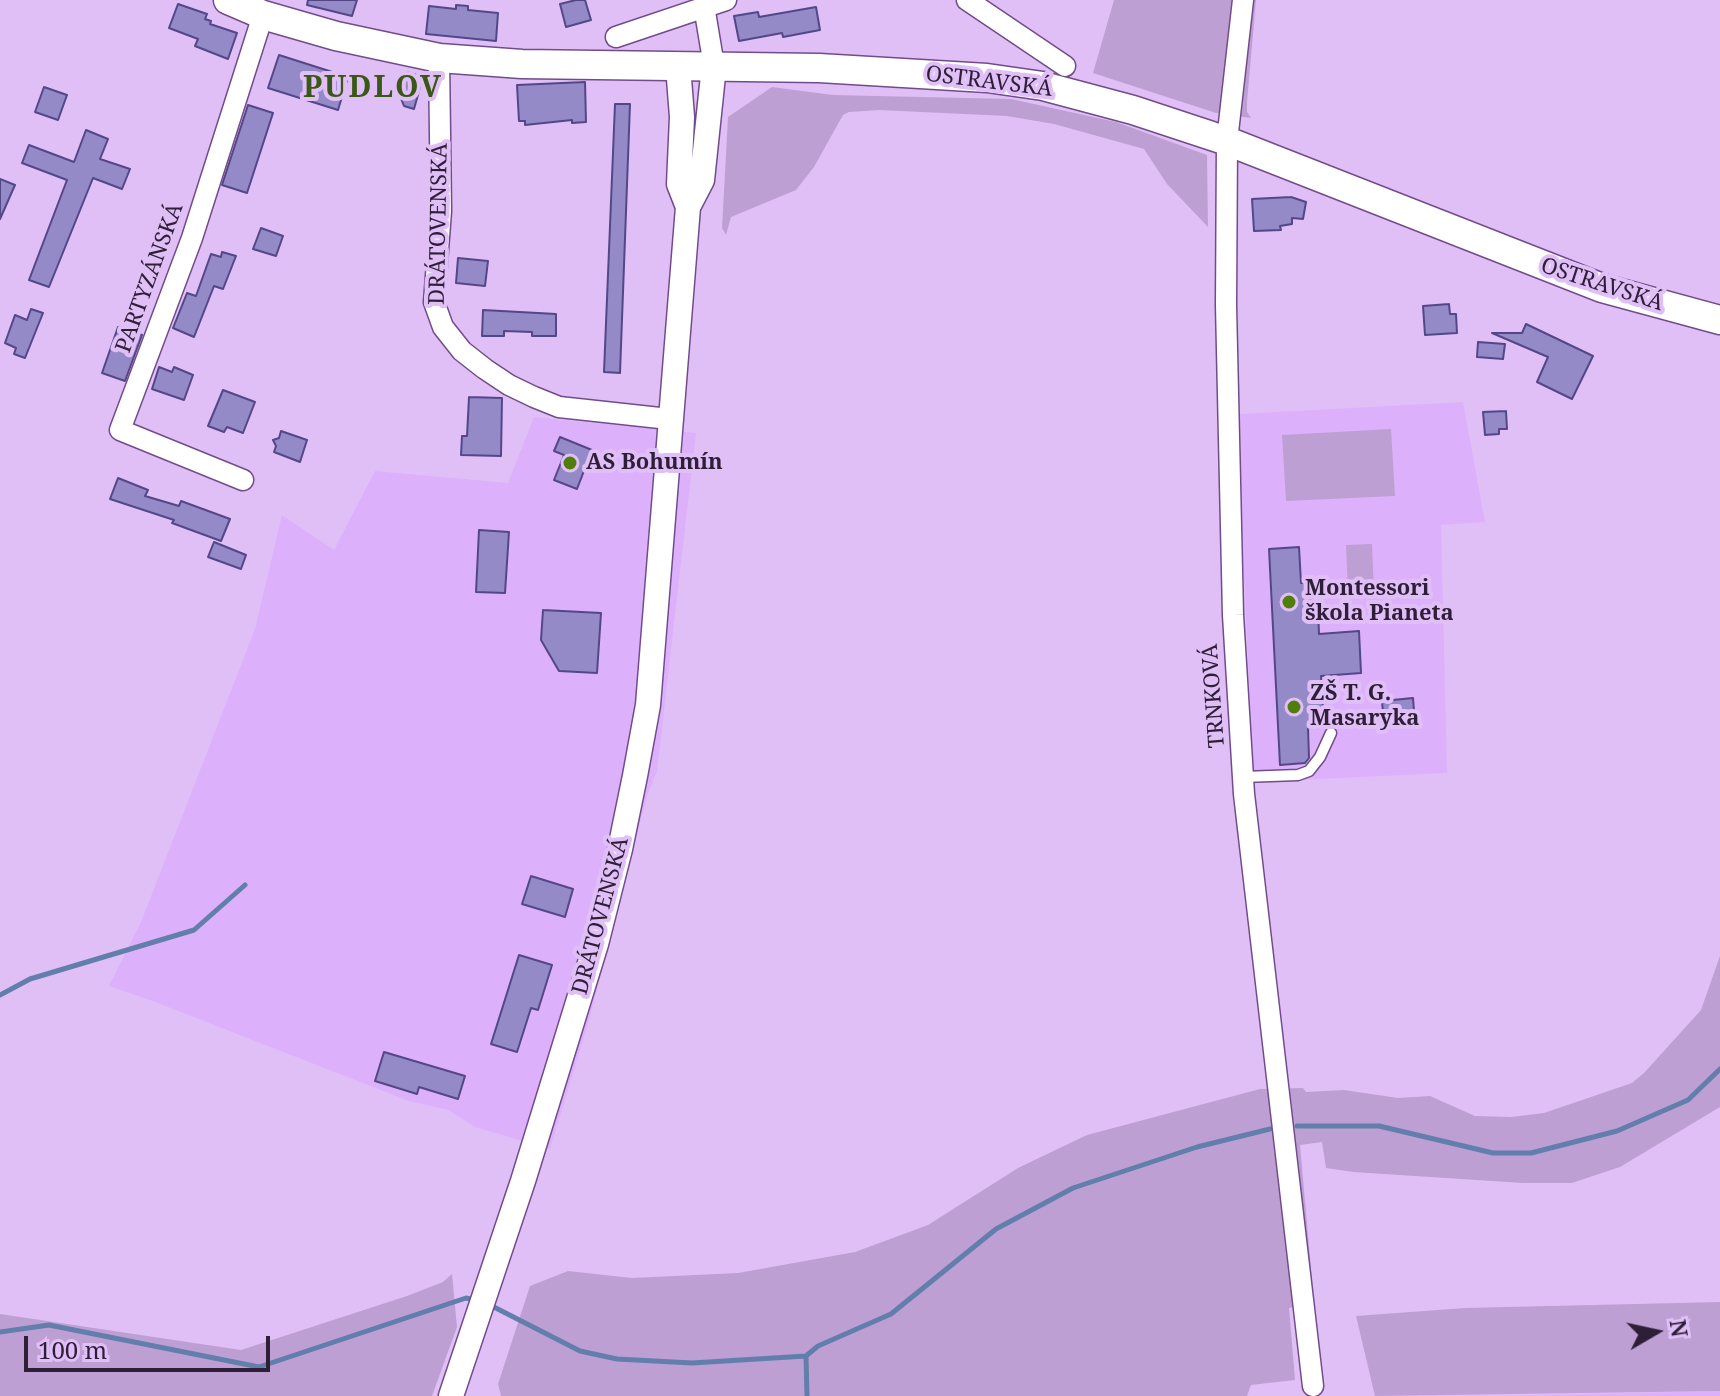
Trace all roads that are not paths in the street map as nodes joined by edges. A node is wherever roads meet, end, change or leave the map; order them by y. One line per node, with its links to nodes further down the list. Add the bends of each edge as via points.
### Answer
1 (228, 0): 6 (main road, OSTRAVSKÁ)
2 (726, 0): 5 (street)
3 (967, 0): 11 (street, OSTRAVSKÁ)
4 (1243, 0): 12 (street, TRNKOVÁ)
5 (704, 6): 7 (street); 10 (street)
6 (263, 15): 8 (main road, OSTRAVSKÁ); 16 (street, PARTYZÁNSKÁ, via 192,238 120,430)
7 (616, 37)
8 (439, 58): 9 (main road, OSTRAVSKÁ); 15 (street, DRÁTOVENSKÁ, via 441,211 434,302 443,327 485,369 534,397 559,407)
9 (678, 66): 10 (main road, OSTRAVSKÁ); 13 (street, DRÁTOVENSKÁ, via 679,184)
10 (714, 66): 12 (main road, OSTRAVSKÁ, via 934,74 1043,86); 13 (street, DRÁTOVENSKÁ, via 702,180)
11 (1065, 66)
12 (1227, 141): 14 (main road, OSTRAVSKÁ, via 1602,288); 18 (street, TRNKOVÁ, via 1229,533)
13 (688, 207): 15 (street, DRÁTOVENSKÁ)
14 (1720, 320)
15 (669, 419): 20 (street, DRÁTOVENSKÁ, via 648,705 620,849 523,1181)
16 (243, 480)
17 (1331, 733): 18 (lane, via 1309,771)
18 (1243, 777): 19 (street, TRNKOVÁ)
19 (1313, 1386)
20 (451, 1396)

